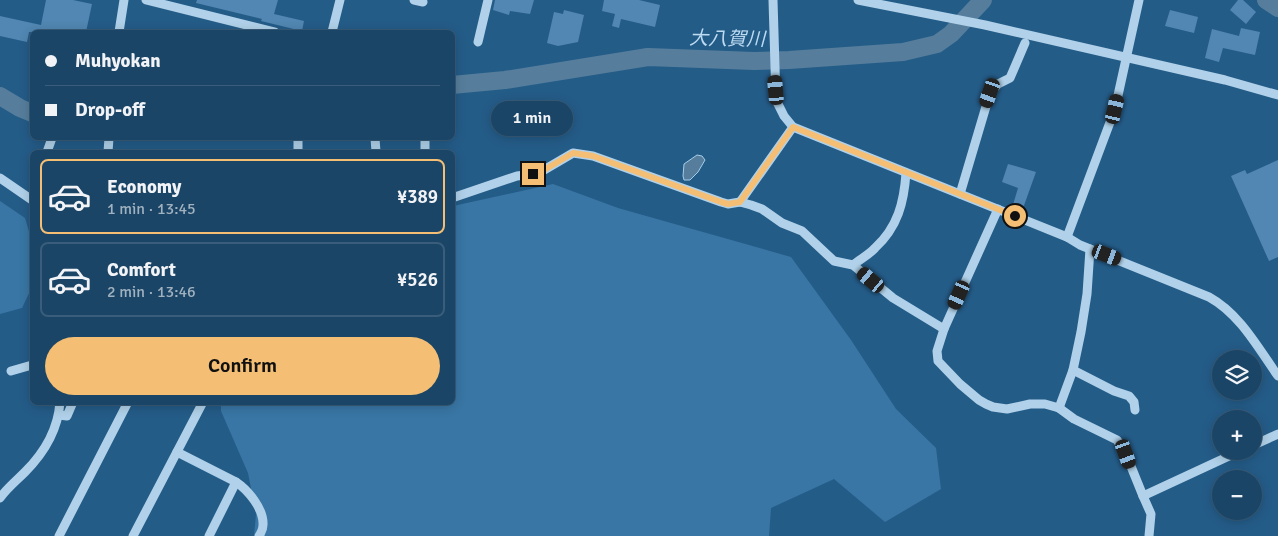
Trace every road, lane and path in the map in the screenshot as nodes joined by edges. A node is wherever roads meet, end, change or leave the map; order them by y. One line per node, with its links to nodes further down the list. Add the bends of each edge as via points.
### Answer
1 (124, 0): 9 (street)
2 (146, 0): 10 (street)
3 (340, 0): 11 (street)
4 (488, 0): 12 (street)
5 (773, 0): 16 (street, via 776,100)
6 (858, 0): 8 (street)
7 (1139, 0): 14 (street)
8 (883, 2): 14 (street)
9 (119, 30)
10 (267, 30)
11 (332, 30)
12 (478, 42)
13 (1025, 43): 19 (street, via 1010,78 990,93)
14 (1127, 58): 15 (street); 24 (street, via 1115,109)
15 (1278, 95)
16 (793, 127): 17 (street); 22 (street)
17 (906, 173): 19 (street); 26 (street, via 898,219 877,247)
18 (0, 178): 21 (street)
19 (960, 194): 23 (street)
20 (455, 197): 22 (street, via 517,176 533,174 566,156 580,153 721,202)
21 (30, 199)
22 (740, 202): 26 (street, via 757,207 802,231 834,261)
23 (998, 210): 24 (street); 27 (street)
24 (1067, 237): 25 (street)
25 (1090, 248): 29 (street, via 1087,294); 31 (street, via 1220,303 1248,333)
26 (854, 265): 27 (street, via 893,298)
27 (944, 329): 36 (street, via 937,352 938,361 979,400 1007,409 1036,403)
28 (30, 366): 30 (street)
29 (1073, 370): 36 (street); 37 (street, via 1128,396 1134,402)
30 (12, 371)
31 (1278, 376)
32 (60, 405): 38 (street)
33 (72, 405): 38 (street, via 67,416)
34 (126, 405): 46 (street)
35 (201, 405): 41 (street)
36 (1059, 408): 44 (street, via 1117,440)
37 (1135, 410)
38 (59, 415): 45 (street, via 41,454)
39 (1278, 434): 40 (street)
40 (1262, 441)
41 (177, 452): 43 (street); 47 (street)
42 (1221, 460): 44 (street)
43 (236, 482): 48 (street); 49 (street, via 250,494 260,510 264,525)
44 (1143, 496): 50 (street, via 1151,514)
45 (0, 498)
46 (59, 536)
47 (133, 536)
48 (209, 536)
49 (260, 536)
50 (1149, 536)

